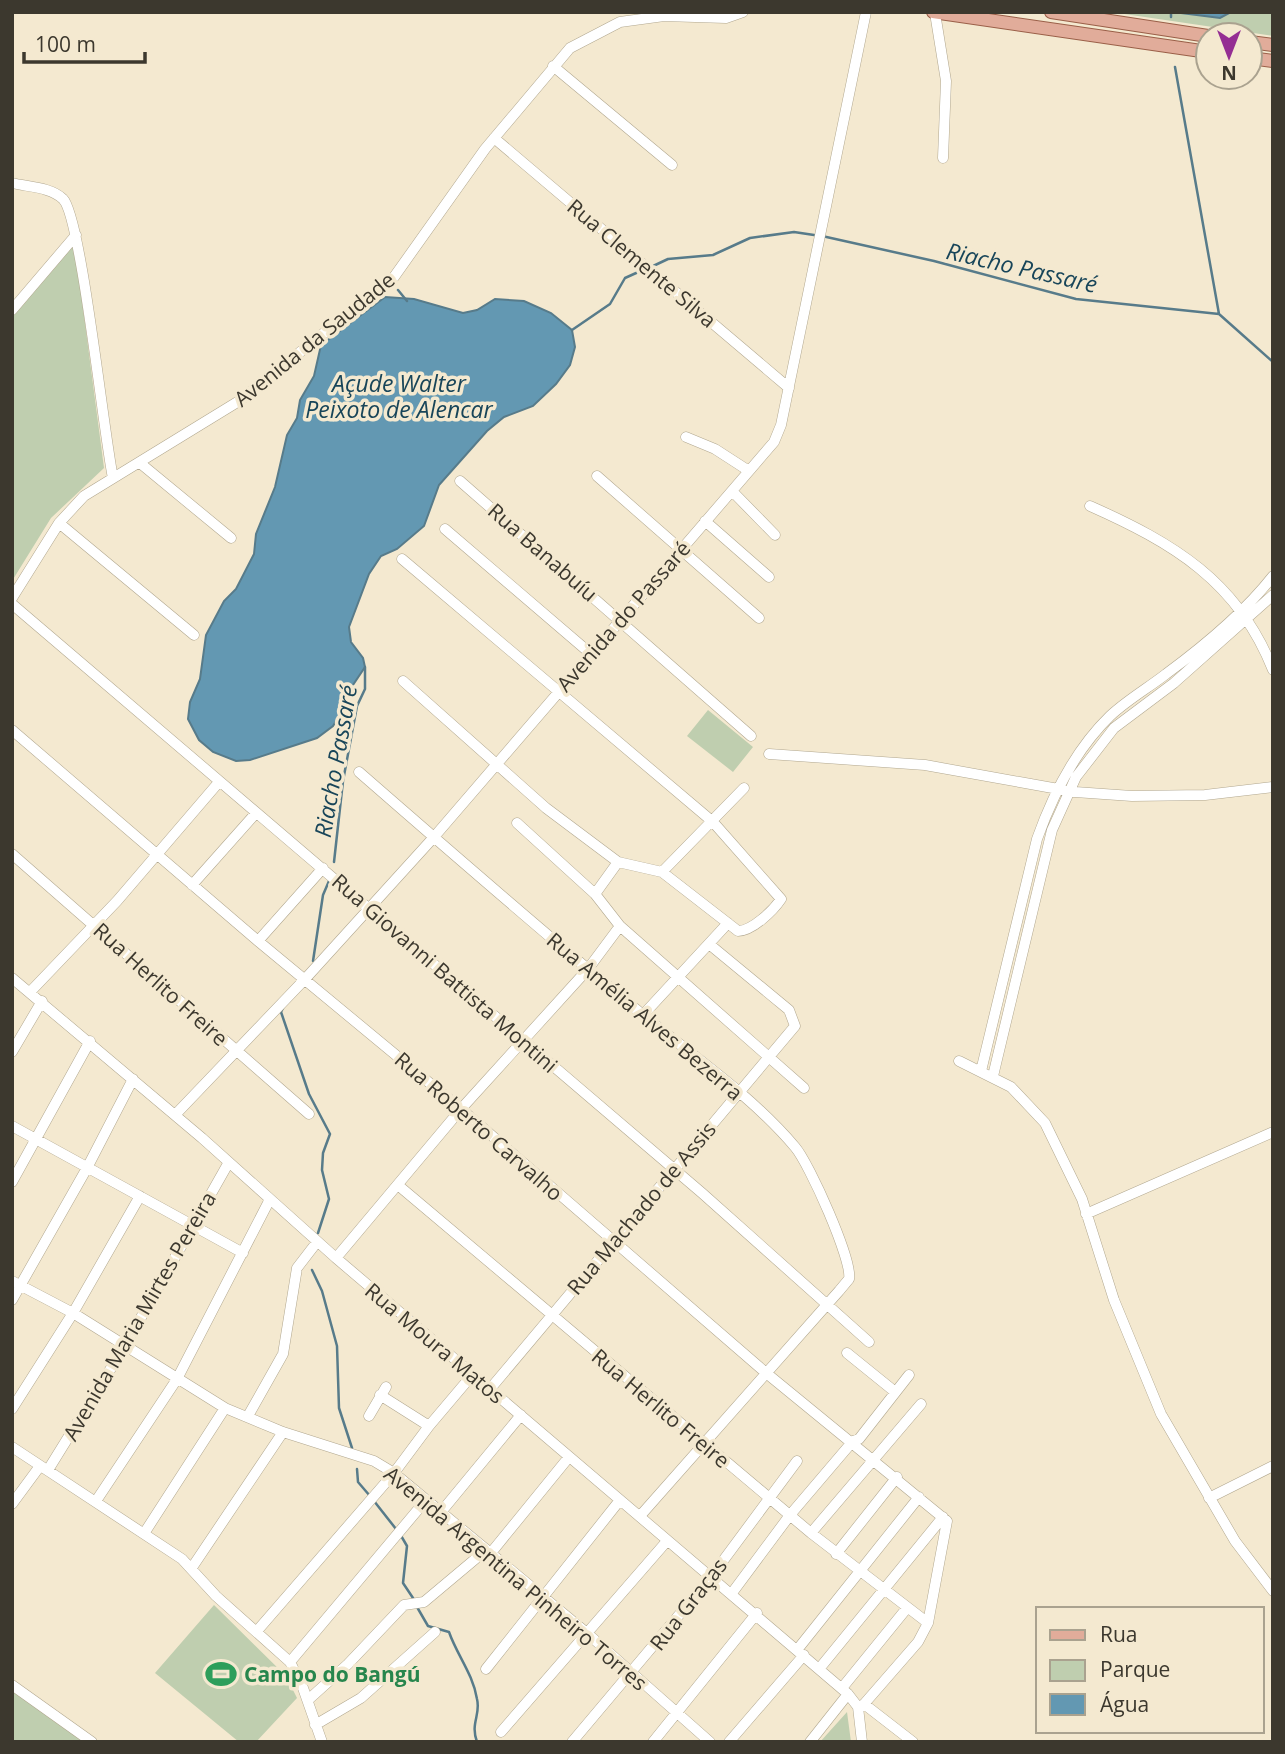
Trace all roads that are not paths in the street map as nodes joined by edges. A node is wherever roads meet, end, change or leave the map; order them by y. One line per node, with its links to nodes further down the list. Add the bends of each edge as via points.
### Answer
1 (743, 12): 9 (street, Avenida da Saudade, via 726,18 664,16 620,22 578,41)
2 (866, 12): 16 (street, Avenida do Passaré)
3 (934, 12): 5 (main road); 11 (street, via 946,81)
4 (1051, 12): 7 (main road)
5 (989, 16): 6 (main road)
6 (1012, 18): 8 (main road)
7 (1194, 34)
8 (1194, 50)
9 (553, 66): 10 (street, Avenida da Saudade); 12 (street)
10 (494, 138): 16 (street, Rua Clemente Silva); 18 (street, Avenida da Saudade, via 394,277 239,401)
11 (943, 158)
12 (672, 165)
13 (12, 183): 14 (street, via 43,189 63,199)
14 (76, 234): 15 (street); 21 (street)
15 (12, 310)
16 (789, 388): 19 (street, Avenida do Passaré, via 774,442)
17 (686, 437): 19 (street)
18 (140, 463): 21 (street, Avenida da Saudade); 29 (street)
19 (749, 471): 23 (street, Avenida do Passaré)
20 (597, 476): 30 (street)
21 (113, 478): 26 (street, Avenida da Saudade, via 84,496)
22 (460, 481): 39 (street, Rua Banabuíu)
23 (732, 491): 25 (street, Avenida do Passaré); 28 (street)
24 (1090, 506): 37 (street, via 1173,548 1212,576)
25 (705, 521): 30 (street, Avenida do Passaré); 33 (street)
26 (59, 523): 35 (street, Avenida da Saudade); 41 (street)
27 (445, 529): 42 (street)
28 (775, 535)
29 (231, 538)
30 (682, 549): 38 (street); 39 (street, Avenida do Passaré)
31 (402, 559): 45 (street)
32 (1273, 576): 37 (street)
33 (769, 578)
34 (1273, 595): 40 (street)
35 (12, 598)
36 (13, 608): 51 (street, Rua Giovanni Battista Montini)
37 (1240, 610): 40 (street); 54 (street, via 1112,714)
38 (759, 618)
39 (622, 620): 42 (street, Avenida do Passaré); 47 (street, Rua Banabuíu)
40 (1247, 620): 43 (street); 55 (street, via 1114,728)
41 (194, 635)
42 (591, 654): 45 (street, Avenida do Passaré)
43 (1273, 670)
44 (403, 681): 49 (street)
45 (558, 691): 49 (street, Avenida do Passaré); 57 (street)
46 (12, 730): 60 (street, Rua Roberto Carvalho)
47 (751, 736)
48 (769, 754): 54 (street, via 925,765)
49 (497, 763): 59 (street, Avenida do Passaré); 62 (street, via 570,828)
50 (359, 772): 59 (street, Rua Amélia Alves Bezerra)
51 (219, 782): 56 (street, Rua Giovanni Battista Montini); 60 (street)
52 (1273, 787): 55 (street, via 1169,796)
53 (744, 788): 57 (street)
54 (1058, 789): 55 (street); 86 (street, via 1037,839)
55 (1069, 791): 87 (street, via 1045,856)
56 (257, 813): 63 (street, Rua Giovanni Battista Montini); 65 (street)
57 (713, 822): 64 (street); 68 (street, via 779,894 778,904 745,930 738,931)
58 (517, 823): 66 (street)
59 (433, 837): 67 (street, Avenida do Passaré); 73 (street, Rua Amélia Alves Bezerra)
60 (157, 853): 65 (street, Rua Roberto Carvalho); 69 (street)
61 (12, 854): 69 (street, Rua Herlito Freire)
62 (618, 863): 64 (street); 66 (street)
63 (323, 868): 67 (street, Rua Giovanni Battista Montini); 71 (street)
64 (662, 872): 68 (street)
65 (192, 885): 71 (street, Rua Roberto Carvalho)
66 (595, 894): 70 (street)
67 (369, 909): 75 (street, Avenida do Passaré); 80 (street, Rua Giovanni Battista Montini)
68 (728, 923): 72 (street)
69 (94, 924): 77 (street); 82 (street, Rua Herlito Freire)
70 (620, 926): 73 (street); 76 (street)
71 (258, 941): 75 (street, Rua Roberto Carvalho)
72 (709, 944): 76 (street); 84 (street, Rua Machado de Assis, via 789,1010 795,1020 794,1029)
73 (588, 969): 79 (street, Rua Amélia Alves Bezerra); 80 (street)
74 (12, 978): 77 (street, Rua Moura Matos)
75 (306, 978): 82 (street, Avenida do Passaré); 91 (street, Rua Roberto Carvalho)
76 (678, 978): 79 (street); 84 (street)
77 (30, 992): 78 (street, Rua Moura Matos)
78 (42, 1001): 81 (street, Rua Moura Matos); 83 (street)
79 (643, 1015): 90 (street, Rua Amélia Alves Bezerra)
80 (524, 1040): 91 (street); 99 (street, Rua Giovanni Battista Montini)
81 (90, 1041): 88 (street, Rua Moura Matos); 96 (street)
82 (237, 1051): 92 (street, Rua Herlito Freire); 93 (street, Avenida do Passaré)
83 (12, 1052)
84 (767, 1056): 89 (street); 90 (street, Rua Machado de Assis)
85 (959, 1061): 86 (street)
86 (981, 1071): 87 (street)
87 (993, 1076): 104 (street, via 1011,1087 1045,1123 1071,1172)
88 (132, 1079): 93 (street, Rua Moura Matos); 98 (street)
89 (804, 1088)
90 (738, 1092): 99 (street, Rua Machado de Assis); 112 (street, Rua Amélia Alves Bezerra, via 800,1153 828,1212 850,1272)
91 (461, 1109): 101 (street); 107 (street, Rua Roberto Carvalho)
92 (309, 1114)
93 (175, 1115): 97 (street, Rua Moura Matos)
94 (12, 1126): 96 (street)
95 (1273, 1132): 104 (street)
96 (36, 1139): 98 (street); 100 (street)
97 (229, 1162): 103 (street, Rua Moura Matos); 105 (street, Avenida Maria Mirtes Pereira)
98 (87, 1168): 102 (street); 110 (street)
99 (674, 1169): 107 (street, Rua Machado de Assis); 112 (street, Rua Giovanni Battista Montini)
100 (12, 1182)
101 (399, 1186): 109 (street); 114 (street, Rua Herlito Freire)
102 (140, 1196): 105 (street); 113 (street)
103 (269, 1201): 106 (street, Rua Moura Matos); 108 (street)
104 (1086, 1214): 144 (street, via 1142,1374)
105 (192, 1226): 108 (street); 116 (street, Avenida Maria Mirtes Pereira)
106 (317, 1242): 109 (street, Rua Moura Matos); 128 (street, via 297,1268 283,1354)
107 (613, 1242): 114 (street, Rua Machado de Assis); 118 (street, Rua Roberto Carvalho)
108 (243, 1253): 121 (street)
109 (336, 1258): 119 (street, Rua Moura Matos)
110 (17, 1283): 111 (street); 113 (street, Avenida Argentina Pinheiro Torres)
111 (12, 1300)
112 (829, 1304): 115 (street, Rua Giovanni Battista Montini); 118 (street)
113 (73, 1312): 116 (street, Avenida Argentina Pinheiro Torres); 126 (street)
114 (551, 1316): 122 (street, Rua Machado de Assis); 133 (street, Rua Herlito Freire)
115 (869, 1342)
116 (126, 1344): 121 (street, Avenida Argentina Pinheiro Torres); 139 (street, Avenida Maria Mirtes Pereira)
117 (847, 1353): 123 (street)
118 (765, 1372): 132 (street, Rua Roberto Carvalho); 133 (street)
119 (473, 1374): 122 (street, Rua Moura Matos); 130 (street)
120 (909, 1375): 123 (street)
121 (177, 1379): 125 (street, Avenida Argentina Pinheiro Torres); 147 (street)
122 (490, 1388): 127 (street, Rua Moura Matos)
123 (894, 1391): 132 (street)
124 (920, 1404): 136 (street)
125 (225, 1408): 128 (street, Avenida Argentina Pinheiro Torres); 153 (street)
126 (12, 1409)
127 (521, 1415): 135 (street, Rua Moura Matos); 149 (street)
128 (248, 1416): 131 (street, Avenida Argentina Pinheiro Torres)
129 (369, 1416): 130 (street, via 383,1391)
130 (429, 1426): 140 (street)
131 (283, 1432): 140 (street, Avenida Argentina Pinheiro Torres, via 374,1461); 158 (street)
132 (853, 1441): 136 (street, Rua Roberto Carvalho); 150 (street)
133 (704, 1444): 142 (street, Rua Herlito Freire); 151 (street)
134 (12, 1447): 139 (street)
135 (569, 1457): 146 (street, Rua Moura Matos); 156 (street)
136 (875, 1459): 141 (street, Rua Roberto Carvalho); 154 (street)
137 (797, 1461): 142 (street, Rua Graças)
138 (1273, 1466): 144 (street)
139 (44, 1468): 147 (street); 148 (street, Avenida Maria Mirtes Pereira)
140 (394, 1474): 145 (street, Avenida Argentina Pinheiro Torres); 168 (street)
141 (897, 1478): 143 (street, Rua Roberto Carvalho); 157 (street)
142 (767, 1497): 150 (street, Rua Herlito Freire); 160 (street, Rua Graças)
143 (919, 1497): 152 (street, Rua Roberto Carvalho); 159 (street)
144 (1209, 1498): 162 (street)
145 (426, 1500): 149 (street, Avenida Argentina Pinheiro Torres); 172 (street)
146 (620, 1500): 151 (street, Rua Moura Matos); 164 (street)
147 (96, 1501): 153 (street)
148 (12, 1504)
149 (441, 1512): 156 (street, Avenida Argentina Pinheiro Torres)
150 (790, 1515): 154 (street, Rua Herlito Freire); 163 (street)
151 (640, 1516): 155 (street, Rua Moura Matos)
152 (945, 1519): 161 (street); 167 (street)
153 (145, 1532): 158 (street)
154 (811, 1534): 157 (street, Rua Herlito Freire)
155 (667, 1541): 160 (street, Rua Moura Matos); 170 (street)
156 (488, 1552): 164 (street, Avenida Argentina Pinheiro Torres); 178 (street, via 416,1603 404,1605)
157 (836, 1554): 159 (street, Rua Herlito Freire)
158 (191, 1569): 168 (street)
159 (859, 1572): 161 (street, Rua Herlito Freire); 171 (street)
160 (711, 1577): 163 (street, Rua Moura Matos); 175 (street, Rua Graças)
161 (883, 1591): 165 (street, Rua Herlito Freire); 173 (street)
162 (1273, 1591)
163 (732, 1593): 166 (street, Rua Moura Matos)
164 (543, 1598): 170 (street, Avenida Argentina Pinheiro Torres); 174 (street)
165 (907, 1608): 167 (street, Rua Herlito Freire); 177 (street)
166 (757, 1614): 171 (street, Rua Moura Matos); 180 (street)
167 (928, 1623): 179 (street, via 918,1642)
168 (257, 1631): 172 (street)
169 (435, 1632): 181 (street, via 361,1698)
170 (588, 1634): 175 (street, Avenida Argentina Pinheiro Torres); 182 (street)
171 (800, 1652): 173 (street, Rua Moura Matos); 188 (street)
172 (290, 1662): 178 (street)
173 (819, 1669): 177 (street, Rua Moura Matos)
174 (485, 1670)
175 (632, 1673): 180 (street, Avenida Argentina Pinheiro Torres); 184 (street, Rua Graças)
176 (12, 1685): 185 (street)
177 (845, 1691): 179 (street, Rua Moura Matos); 189 (street)
178 (308, 1700): 181 (street)
179 (861, 1706): 190 (street); 191 (street, Rua Moura Matos)
180 (677, 1712): 186 (street); 187 (street, Avenida Argentina Pinheiro Torres)
181 (315, 1725): 183 (street)
182 (500, 1732)
183 (321, 1741)
184 (575, 1741)
185 (92, 1742)
186 (653, 1742)
187 (710, 1742)
188 (729, 1742)
189 (810, 1742)
190 (862, 1742)
191 (913, 1742)

